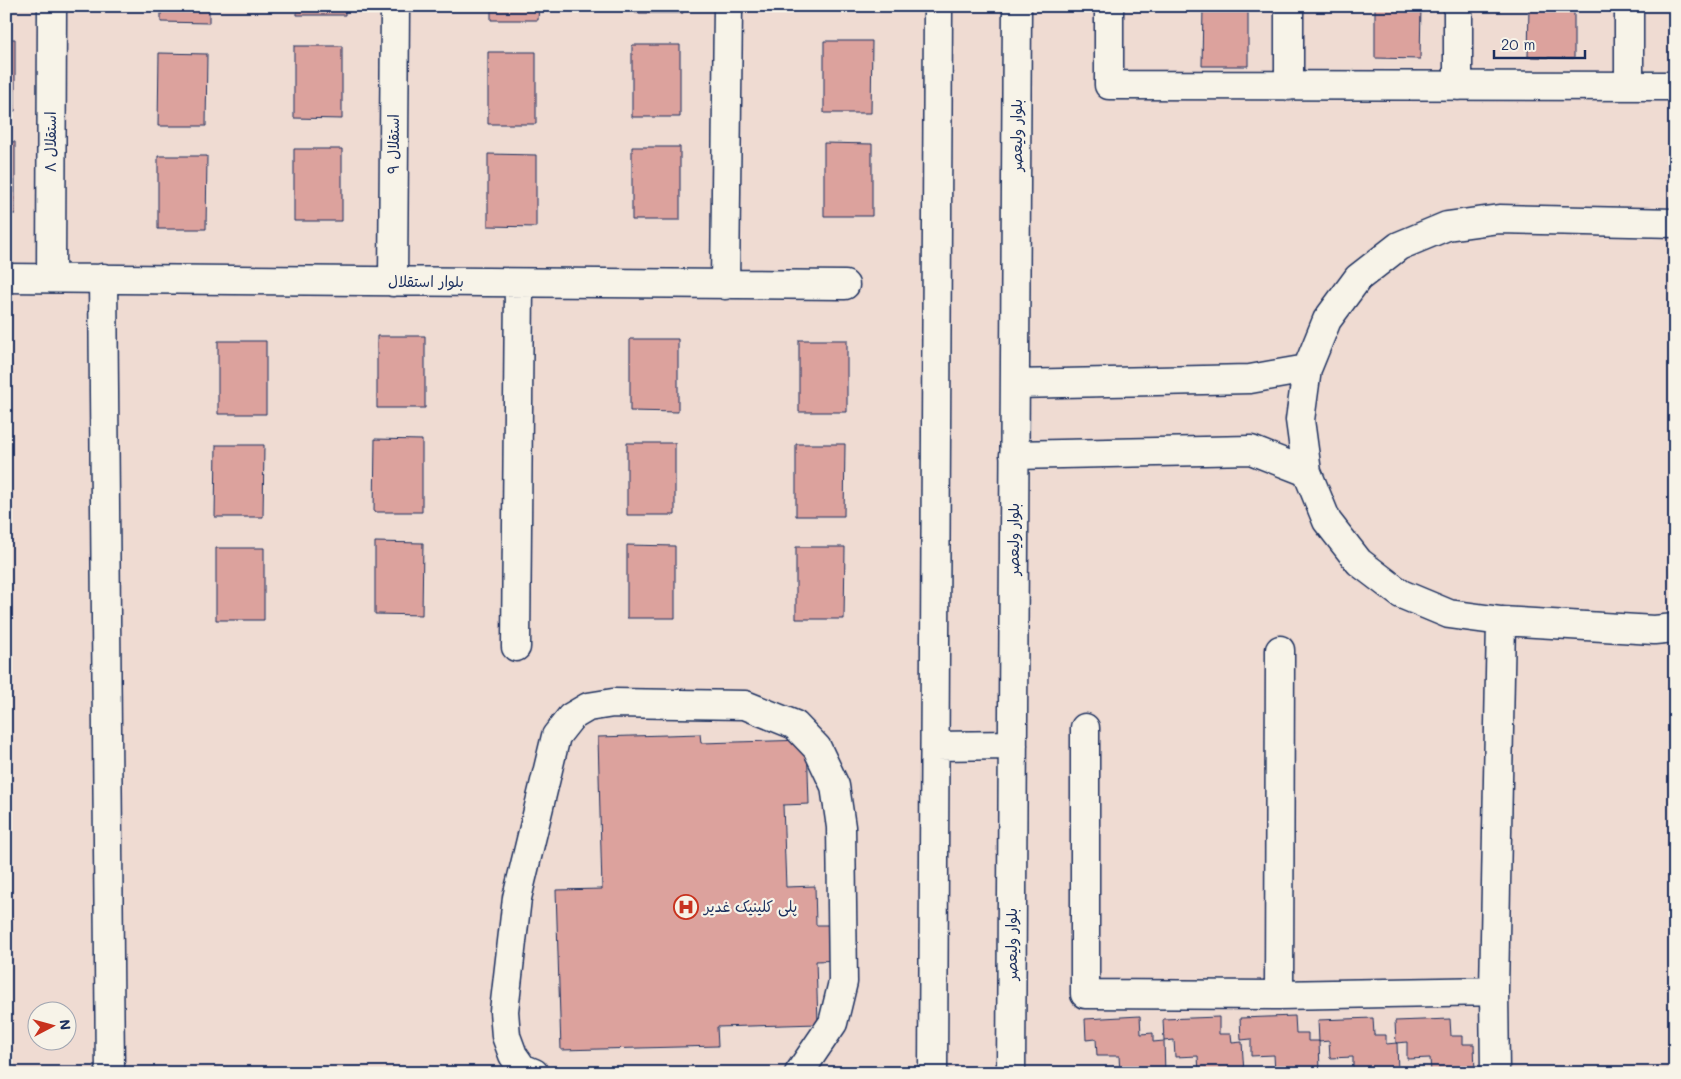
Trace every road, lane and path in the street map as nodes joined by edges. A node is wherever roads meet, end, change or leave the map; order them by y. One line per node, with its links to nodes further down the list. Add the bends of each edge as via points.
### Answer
1 (52, 6): 16 (street, استقلال ۸)
2 (395, 6): 18 (street, استقلال ۹)
3 (728, 6): 20 (street)
4 (938, 6): 32 (street)
5 (1017, 6): 23 (street, بلوار ولیعصر)
6 (1109, 6): 10 (street, via 1109,85)
7 (1289, 6): 10 (street)
8 (1458, 6): 11 (street)
9 (1629, 6): 12 (street)
10 (1289, 86): 11 (street)
11 (1458, 86): 12 (street)
12 (1629, 86): 13 (street)
13 (1675, 86)
14 (1675, 223): 22 (street, via 1499,219 1447,226 1399,246 1358,278 1326,320)
15 (6, 278): 16 (street, بلوار استقلال)
16 (51, 278): 17 (street, بلوار استقلال)
17 (103, 278): 18 (street, بلوار استقلال); 35 (street)
18 (393, 282): 19 (street, بلوار استقلال)
19 (519, 283): 20 (street, بلوار استقلال); 28 (street)
20 (725, 285): 21 (street, بلوار استقلال)
21 (845, 285)
22 (1307, 369): 23 (street, via 1250,379); 25 (street, via 1300,420)
23 (1015, 384): 24 (street, بلوار ولیعصر)
24 (1014, 455): 25 (street, via 1251,450); 31 (street, بلوار ولیعصر)
25 (1307, 472): 26 (street, via 1327,521 1359,562 1401,594 1449,614)
26 (1501, 621): 27 (street, via 1654,630); 33 (street)
27 (1675, 628)
28 (516, 647)
29 (1280, 650): 34 (street)
30 (1086, 728): 34 (street, via 1085,994)
31 (1013, 745): 32 (street); 39 (street, بلوار ولیعصر)
32 (935, 746): 38 (street)
33 (1494, 991): 34 (street); 40 (street)
34 (1279, 995)
35 (110, 1073)
36 (534, 1073): 37 (street, via 522,1068 506,1036 504,1011 516,898 556,736 572,717 588,707 613,703 745,704 795,725 817,748 835,786 841,827 843,982 833,1023)
37 (799, 1073)
38 (933, 1073)
39 (1011, 1073)
40 (1495, 1073)

